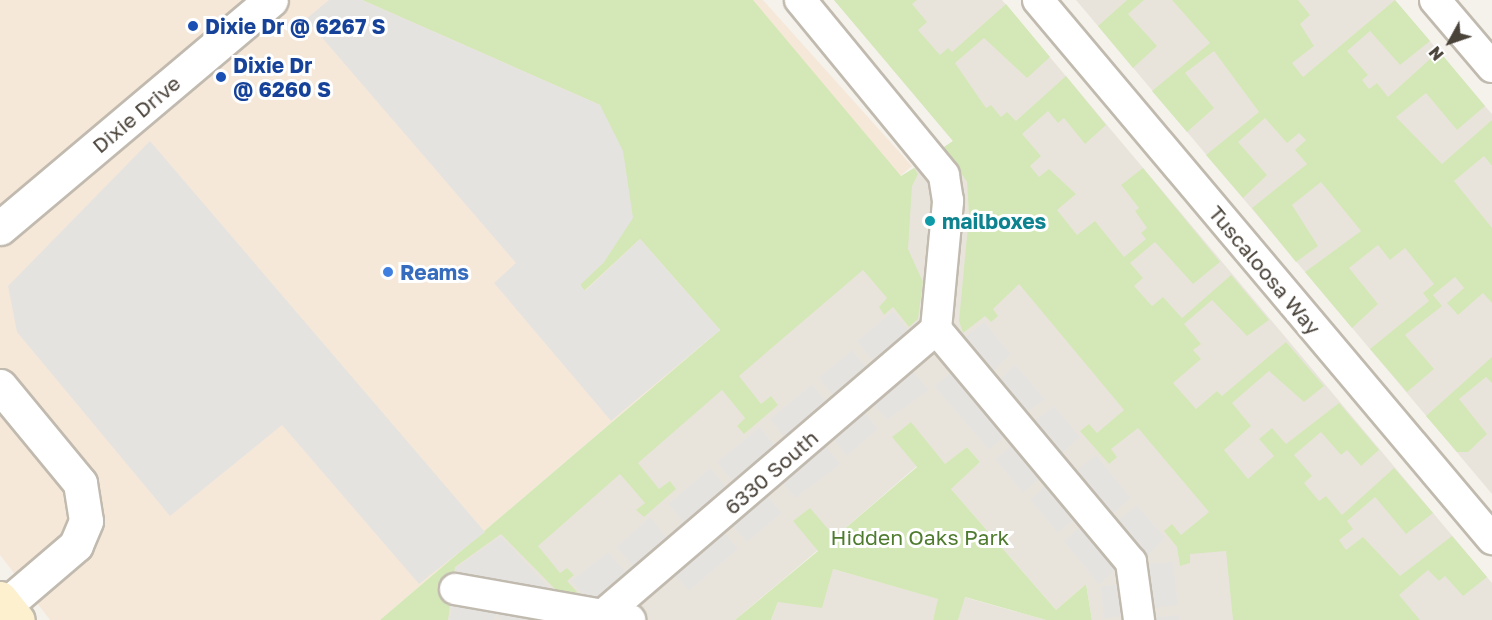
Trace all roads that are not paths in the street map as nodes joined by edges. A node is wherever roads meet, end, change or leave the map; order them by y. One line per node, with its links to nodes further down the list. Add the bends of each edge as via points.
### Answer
1 (271, 0): 6 (street, Dixie Drive)
2 (800, 0): 7 (street, via 944,175 948,201)
3 (1038, 0): 9 (street, Tuscaloosa Way)
4 (1435, 0): 5 (street)
5 (1492, 67)
6 (0, 228)
7 (936, 329): 12 (street, 6330 South); 13 (street, via 1131,562)
8 (0, 386): 11 (street, via 80,483 87,521 76,545)
9 (1492, 539)
10 (455, 589): 12 (street, 6330 South)
11 (6, 608)
12 (617, 617)
13 (1139, 620)

